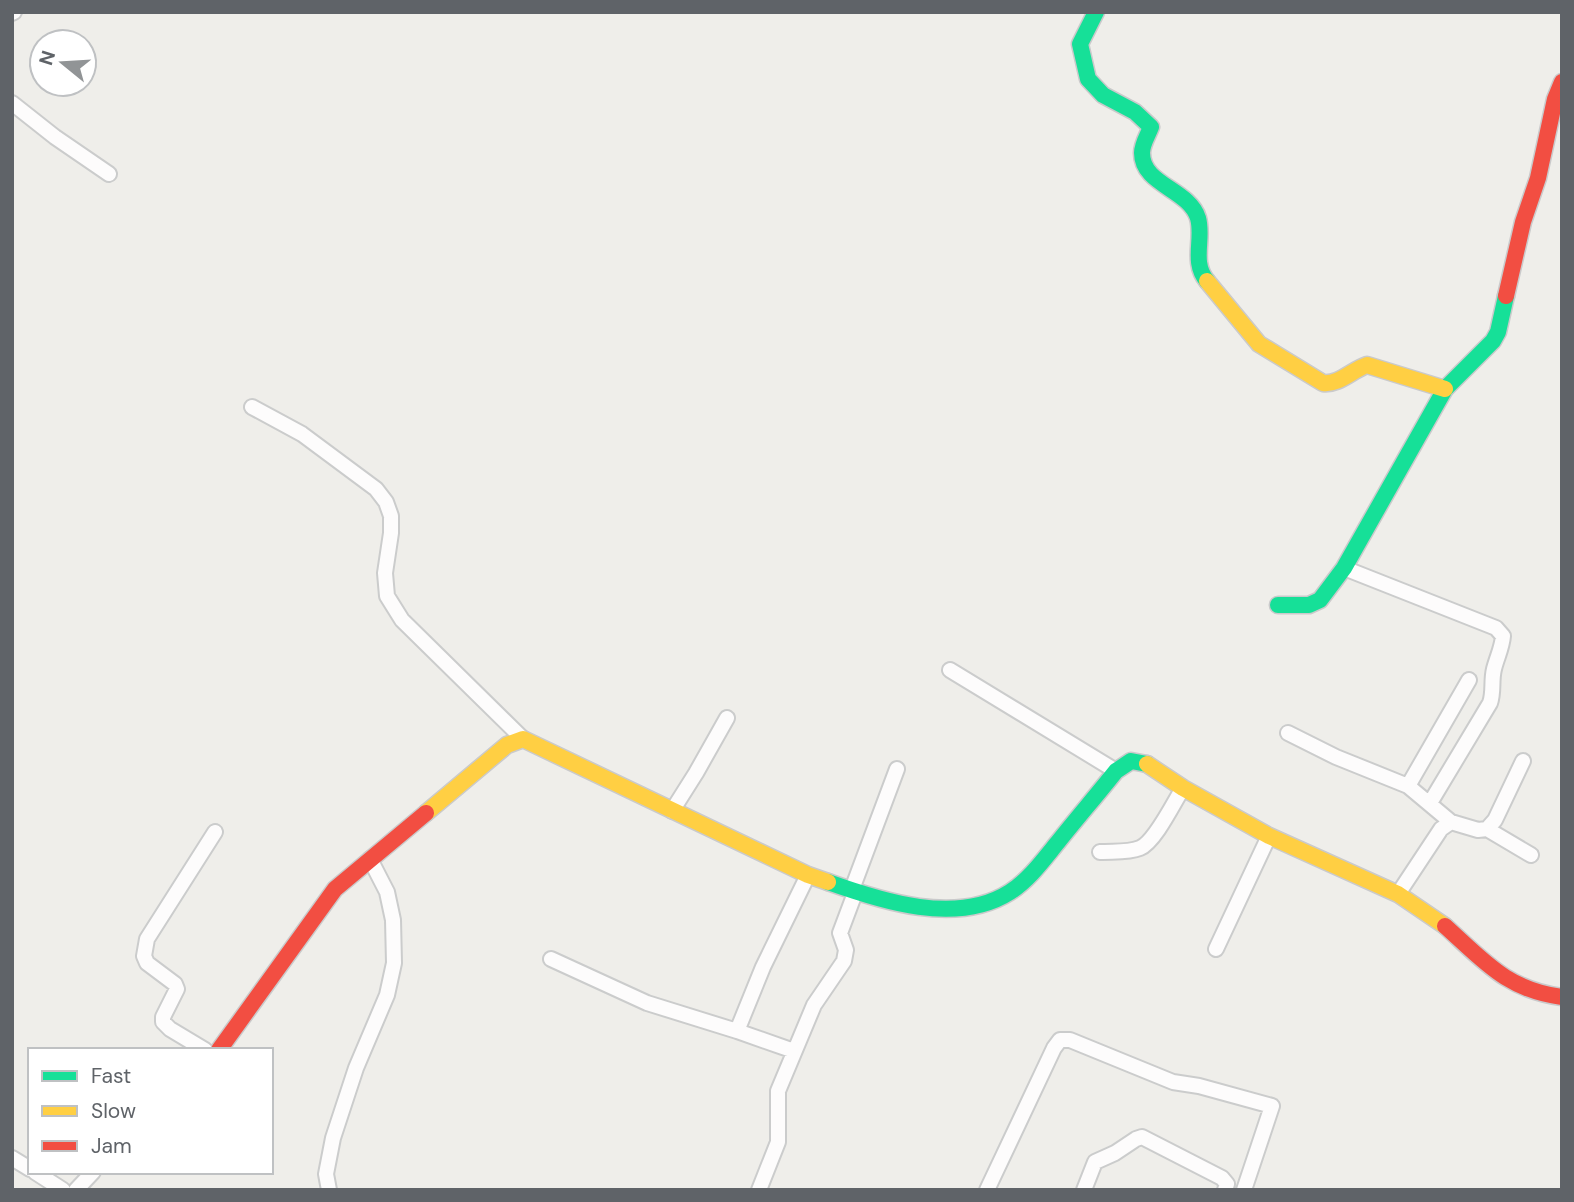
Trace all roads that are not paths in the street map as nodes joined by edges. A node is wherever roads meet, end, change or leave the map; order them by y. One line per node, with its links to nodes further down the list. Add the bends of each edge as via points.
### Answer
1 (1096, 12): 5 (street, via 1080,44 1092,87 1148,122 1151,127 1143,160 1156,178 1196,213 1200,272 1248,333 1270,353 1323,383 1333,384 1367,365)
2 (1562, 82): 5 (street, via 1498,332 1492,344)
3 (12, 103): 4 (street)
4 (109, 174)
5 (1446, 389): 7 (street)
6 (252, 407): 13 (street, via 302,434 376,489 391,516 387,596 402,620)
7 (1344, 568): 8 (street, via 1320,600 1309,605); 19 (street, via 1496,628 1503,636 1490,703)
8 (1278, 605)
9 (950, 670): 16 (street)
10 (1469, 680): 17 (street)
11 (727, 718): 20 (street)
12 (1288, 733): 17 (street)
13 (523, 739): 20 (street); 27 (street, via 507,745)
14 (1523, 761): 22 (street)
15 (897, 769): 29 (street)
16 (1116, 771): 18 (street, via 1131,761 1150,765); 29 (street, via 1037,867 1010,892 960,908 920,907)
17 (1408, 786): 19 (street)
18 (1183, 788): 24 (street); 25 (street, via 1143,848)
19 (1430, 803): 21 (street)
20 (672, 811): 28 (street)
21 (1451, 822): 22 (street); 30 (street, via 1441,828)
22 (1487, 830): 26 (street)
23 (215, 832): 35 (street, via 144,949 147,962 177,989 163,1022)
24 (1269, 836): 30 (street); 31 (street)
25 (1100, 852)
26 (1531, 855)
27 (370, 859): 36 (street, via 335,889); 44 (street, via 387,892 394,962 387,995 333,1138 326,1174)
28 (808, 875): 29 (street); 34 (street)
29 (853, 892): 37 (street, via 840,933 846,955 819,997)
30 (1398, 894): 33 (street, via 1446,926 1506,980 1538,994)
31 (1216, 948)
32 (551, 959): 34 (street, via 647,1003)
33 (1562, 997)
34 (737, 1031): 37 (street)
35 (202, 1048)
36 (220, 1048)
37 (794, 1051): 45 (street, via 776,1099 778,1142)
38 (12, 1158): 39 (street)
39 (28, 1168)
40 (38, 1174): 42 (street)
41 (91, 1174): 43 (street)
42 (59, 1188)
43 (76, 1190)
44 (329, 1190)
45 (759, 1190)
46 (987, 1190): 49 (street, via 1060,1040 1173,1082 1272,1106)
47 (1084, 1190): 48 (street, via 1095,1162 1142,1137 1222,1178)
48 (1226, 1190)
49 (1244, 1190)

